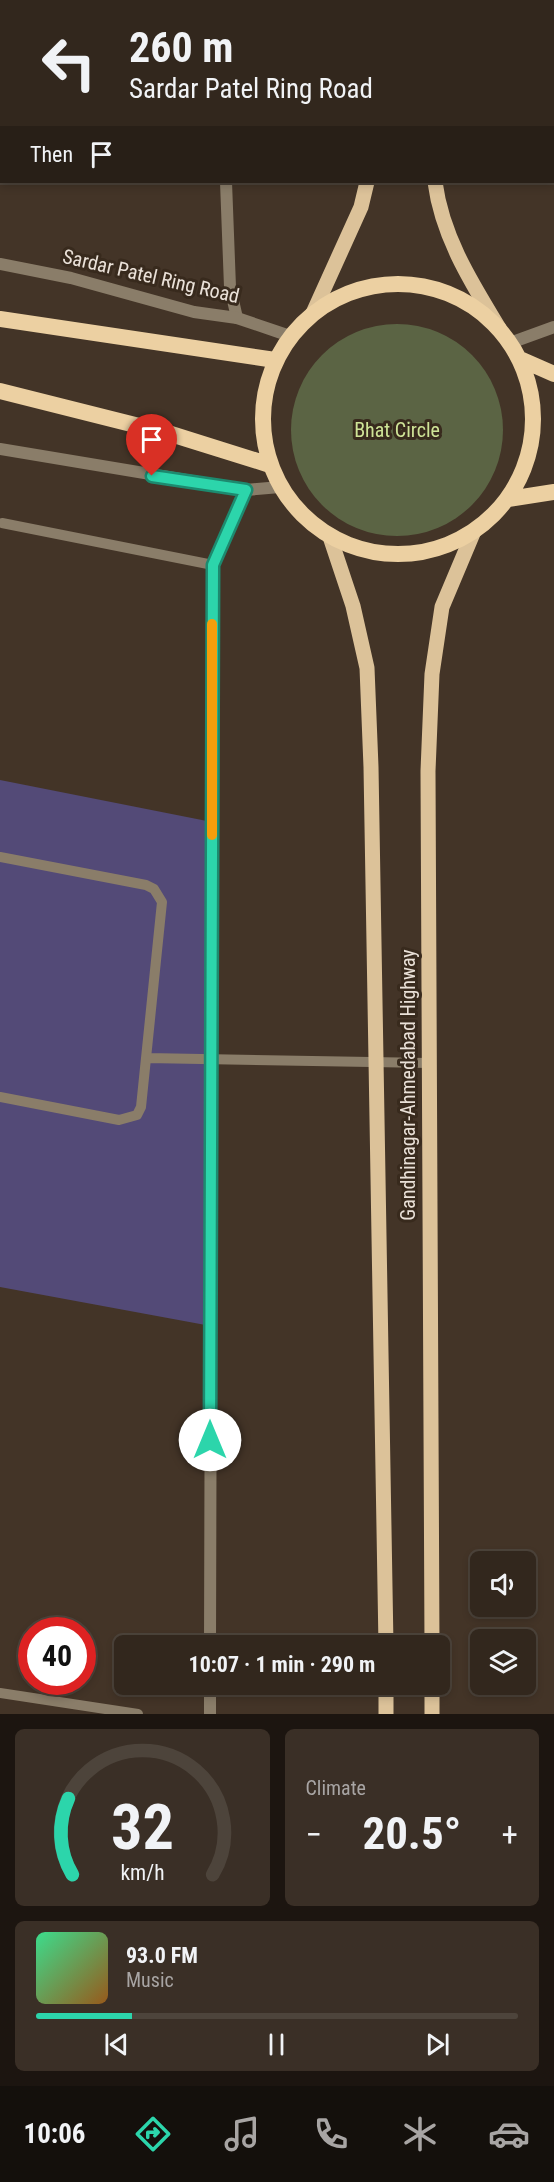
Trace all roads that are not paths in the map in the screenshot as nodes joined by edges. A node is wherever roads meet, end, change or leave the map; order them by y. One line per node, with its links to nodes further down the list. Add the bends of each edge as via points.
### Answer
1 (226, 183): 6 (street, via 230,287)
2 (367, 183): 5 (main road, via 361,207)
3 (435, 183): 9 (main road, via 456,257)
4 (0, 264): 6 (street, Sardar Patel Ring Road, via 71,278 194,312)
5 (313, 313): 9 (highway, via 349,293 388,284 409,285 429,287 467,302); 10 (highway)
6 (237, 318): 10 (street, Sardar Patel Ring Road)
7 (0, 319): 13 (highway)
8 (554, 327): 11 (street)
9 (499, 328): 11 (highway)
10 (291, 336): 13 (highway)
11 (510, 343): 12 (highway)
12 (520, 359): 14 (highway); 21 (highway, via 532,394 534,430 526,466)
13 (275, 360): 17 (highway, via 264,394 262,421)
14 (554, 374)
15 (0, 391): 17 (highway, via 171,434)
16 (0, 448): 19 (street)
17 (270, 465): 18 (highway)
18 (280, 487): 19 (street); 24 (highway, via 301,515)
19 (246, 490): 25 (street)
20 (554, 492): 21 (highway)
21 (508, 499): 23 (highway)
22 (2, 523): 25 (lane)
23 (474, 531): 24 (highway, via 440,548 403,555 365,551); 29 (main road, Gandhinagar-Ahmedabad Highway, via 442,607 432,674 428,771)
24 (330, 537): 30 (main road, Gandhinagar-Ahmedabad Highway, via 353,606 367,668)
25 (213, 565): 28 (street)
26 (0, 857): 27 (lane, via 147,885 159,894 162,902)
27 (147, 1058): 28 (lane); 31 (lane, via 141,1107 129,1119)
28 (211, 1061): 30 (lane); 32 (street)
29 (429, 1063): 30 (lane); 34 (main road, Gandhinagar-Ahmedabad Highway)
30 (376, 1064): 33 (main road, Gandhinagar-Ahmedabad Highway)
31 (0, 1097)
32 (210, 1635)
33 (386, 1635)
34 (432, 1635)
35 (0, 1693): 39 (lane)
36 (210, 1695): 40 (street)
37 (386, 1695): 41 (main road)
38 (432, 1695): 42 (main road)
39 (138, 1714)
40 (210, 1714)
41 (386, 1714)
42 (432, 1714)

